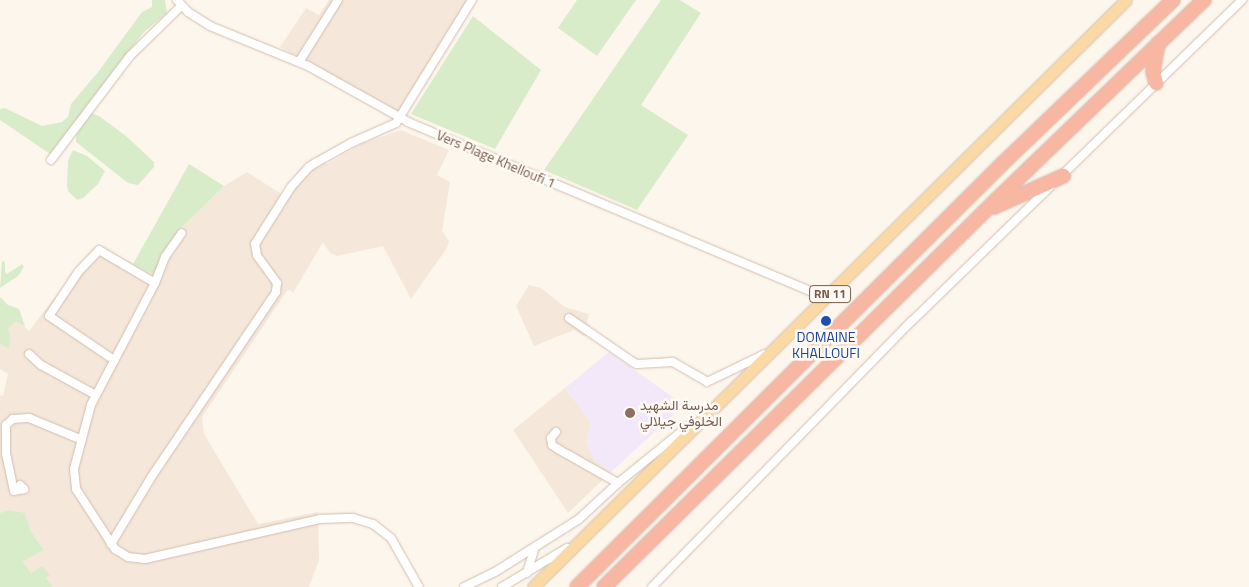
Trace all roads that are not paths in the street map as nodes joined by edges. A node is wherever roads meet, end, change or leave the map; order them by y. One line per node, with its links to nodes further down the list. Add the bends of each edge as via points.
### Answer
1 (338, 0): 9 (street)
2 (472, 0): 11 (street)
3 (1126, 0): 17 (main road, RN 11)
4 (1173, 0): 36 (highway, via 988,178)
5 (1204, 0): 8 (highway)
6 (1242, 0): 10 (street)
7 (179, 3): 9 (street, Vers Plage Khelloufi 1, via 210,26); 12 (street, via 130,56)
8 (1158, 43): 10 (highway, via 1153,72); 14 (highway)
9 (299, 62): 11 (street, Vers Plage Khelloufi 1)
10 (1156, 83): 13 (street)
11 (399, 118): 17 (street, Vers Plage Khelloufi 1); 29 (street, via 392,126 351,142 317,162 291,187 255,244 257,255 277,282 276,292 152,476)
12 (52, 160)
13 (1063, 176): 14 (highway); 38 (street, via 911,322)
14 (982, 213): 37 (highway)
15 (182, 233): 16 (street, via 165,257)
16 (155, 283): 21 (street); 21 (street, via 98,250 48,316)
17 (826, 298): 19 (main road, RN 11)
18 (569, 318): 19 (street, via 633,362 673,362 706,382)
19 (771, 351): 23 (main road, RN 11)
20 (29, 354): 22 (street, via 40,364)
21 (114, 360): 22 (street)
22 (96, 395): 25 (street)
23 (722, 398): 26 (street); 28 (main road, RN 11)
24 (556, 432): 26 (street, via 551,438 552,445)
25 (82, 440): 27 (street, via 29,418 13,419 6,425 6,454 14,490 24,488); 29 (street, via 74,482)
26 (618, 483): 30 (street, via 585,514)
27 (20, 485)
28 (583, 538): 31 (street); 35 (main road, RN 11)
29 (111, 544): 32 (street, via 128,557 145,559 320,519 353,518 373,524 387,534)
30 (535, 546): 31 (street); 33 (street, via 495,572)
31 (527, 573): 34 (street)
32 (419, 587)
33 (464, 587)
34 (502, 587)
35 (533, 587)
36 (577, 587)
37 (604, 587)
38 (652, 587)

